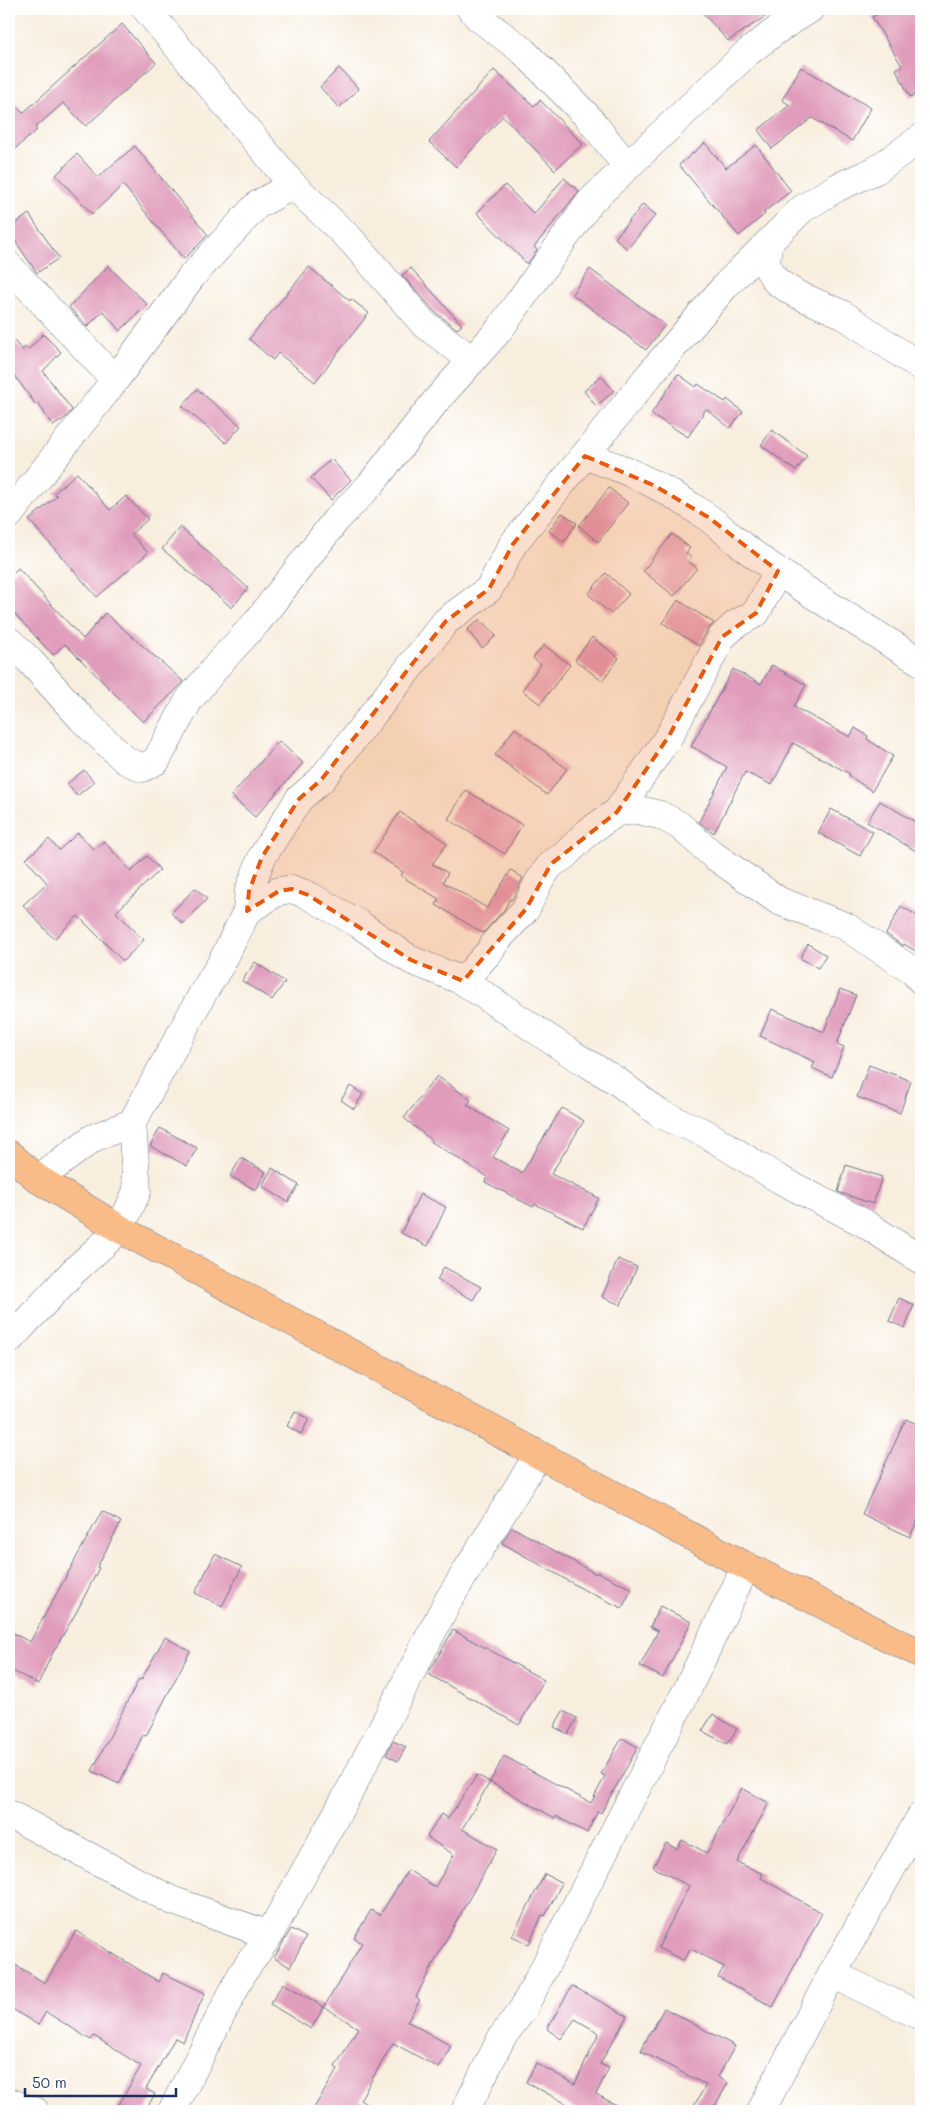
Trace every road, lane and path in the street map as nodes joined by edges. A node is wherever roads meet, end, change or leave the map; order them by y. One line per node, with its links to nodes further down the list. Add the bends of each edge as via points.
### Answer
1 (146, 9): 6 (street)
2 (471, 9): 5 (street, via 522,51 587,116)
3 (810, 9): 5 (street, via 747,53)
4 (921, 138): 7 (street, via 876,170 836,188 802,209)
5 (627, 166): 9 (street, via 591,201 516,308)
6 (293, 185): 9 (street, via 352,241 424,324); 11 (street, via 258,205 192,276)
7 (768, 243): 10 (street, via 766,266 776,281 796,294 842,314); 12 (street, via 727,284)
8 (9, 266): 11 (street)
9 (472, 360): 15 (street, via 189,700 156,761 142,768 125,760)
10 (921, 366)
11 (115, 380): 13 (street)
12 (586, 456): 14 (street, via 653,485 708,517); 18 (street, via 513,544 489,589 446,622 327,773 299,799 262,857 249,892)
13 (9, 515)
14 (778, 571): 16 (street); 17 (street, via 756,613 736,624 722,637 669,736)
15 (9, 641)
16 (921, 662)
17 (617, 812): 19 (street, via 638,810 679,825 713,855 779,901 845,926 913,971); 20 (street, via 552,864 539,881 526,909)
18 (247, 911): 20 (street, via 279,891 292,890 308,895 359,924 411,960); 21 (street)
19 (921, 980)
20 (463, 981): 25 (street, via 617,1081 660,1114 705,1133 779,1179 864,1223)
21 (132, 1123): 23 (street, via 93,1138); 24 (street, via 137,1191)
22 (9, 1154): 23 (main road)
23 (38, 1179): 24 (main road)
24 (120, 1229): 26 (street, via 74,1271); 27 (main road)
25 (921, 1260)
26 (9, 1340)
27 (538, 1455): 28 (main road); 32 (street, via 448,1601 348,1794)
28 (746, 1566): 29 (main road); 38 (street, via 686,1692 523,2009 502,2037)
29 (921, 1654)
30 (9, 1814): 32 (street, via 171,1900)
31 (921, 1816): 33 (street)
32 (269, 1935): 37 (street, via 242,1974)
33 (832, 1974): 34 (street); 39 (street)
34 (921, 2016)
35 (9, 2102): 36 (street)
36 (35, 2111)
37 (172, 2111)
38 (465, 2111)
39 (761, 2111)

